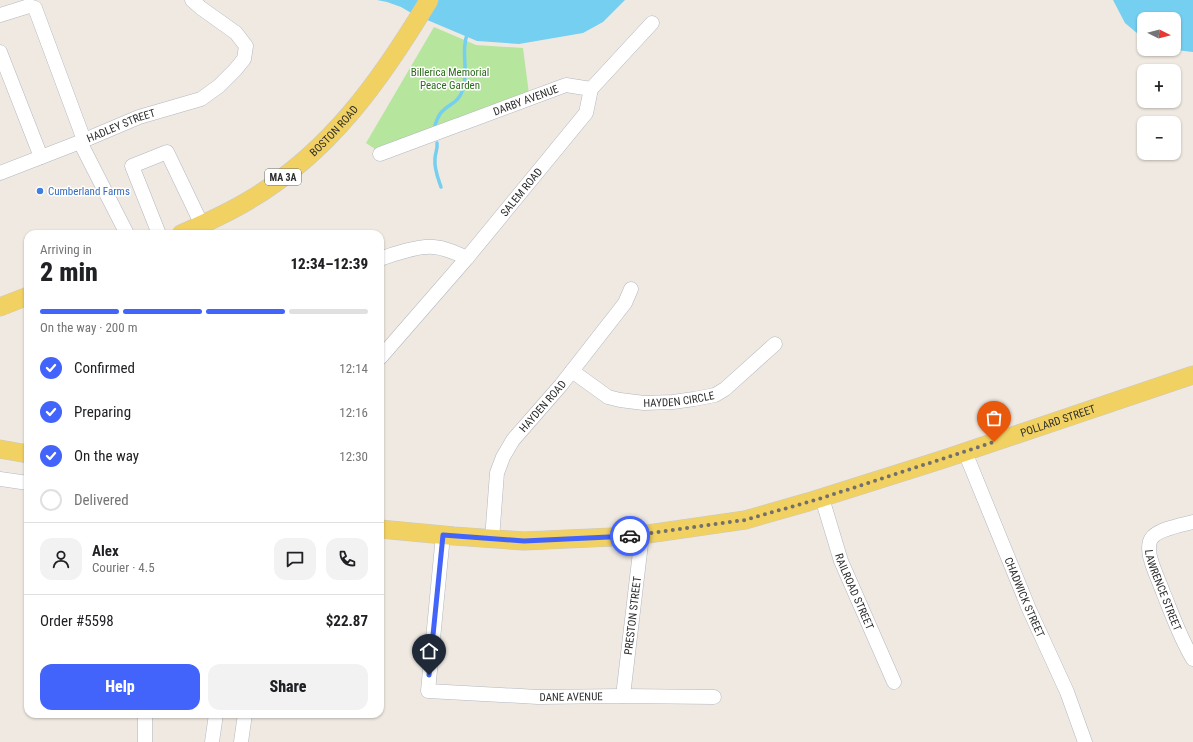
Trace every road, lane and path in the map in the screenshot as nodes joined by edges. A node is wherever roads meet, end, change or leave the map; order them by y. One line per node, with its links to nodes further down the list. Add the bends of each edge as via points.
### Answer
1 (192, 0): 7 (street, HADLEY STREET, via 236,32 246,46 244,59 219,86 201,99 139,116)
2 (429, 0): 11 (main road, BOSTON ROAD / MA 3A, via 366,95 315,152 263,192)
3 (0, 15): 7 (street, via 29,6 35,8)
4 (652, 23): 6 (street)
5 (0, 52): 9 (street)
6 (591, 89): 8 (street, DARBY AVENUE, via 566,85); 16 (street, SALEM ROAD, via 586,113)
7 (82, 141): 9 (street, HADLEY STREET); 12 (street)
8 (380, 154)
9 (41, 157): 10 (street, HADLEY STREET)
10 (0, 173)
11 (202, 225): 13 (street, via 167,152 132,166); 14 (main road, BOSTON ROAD / MA 3A)
12 (125, 230)
13 (157, 230)
14 (190, 230)
15 (384, 258): 16 (street, via 433,246)
16 (467, 258): 21 (street, SALEM ROAD)
17 (631, 289): 22 (street, HAYDEN ROAD, via 625,304)
18 (24, 298): 19 (main road)
19 (0, 307)
20 (775, 344): 22 (street, HAYDEN CIRCLE, via 715,395 673,402 644,403 608,397)
21 (384, 353)
22 (572, 371): 34 (street, HAYDEN ROAD, via 513,440 503,457 497,473)
23 (1193, 375): 25 (main road, POLLARD STREET)
24 (0, 449): 26 (main road)
25 (965, 452): 29 (main road, POLLARD STREET); 45 (street, CHADWICK STREET, via 1029,609 1067,692)
26 (24, 453)
27 (0, 479): 28 (street)
28 (24, 482)
29 (822, 498): 33 (main road, POLLARD STREET, via 745,520); 36 (street, RAILROAD STREET, via 841,562)
30 (1193, 522): 35 (street, LAWRENCE STREET, via 1168,528 1150,539 1150,559)
31 (384, 529): 32 (main road, POLLARD STREET)
32 (443, 535): 34 (main road, POLLARD STREET); 37 (street, DANE AVENUE, via 428,691 538,697)
33 (642, 535): 34 (main road, POLLARD STREET, via 524,541); 37 (street, PRESTON STREET)
34 (492, 539)
35 (1193, 659)
36 (894, 682)
37 (623, 696): 38 (street, DANE AVENUE)
38 (714, 697)
39 (145, 718): 42 (street)
40 (215, 718): 43 (street)
41 (244, 718): 44 (street)
42 (145, 742)
43 (212, 742)
44 (241, 742)
45 (1085, 742)

